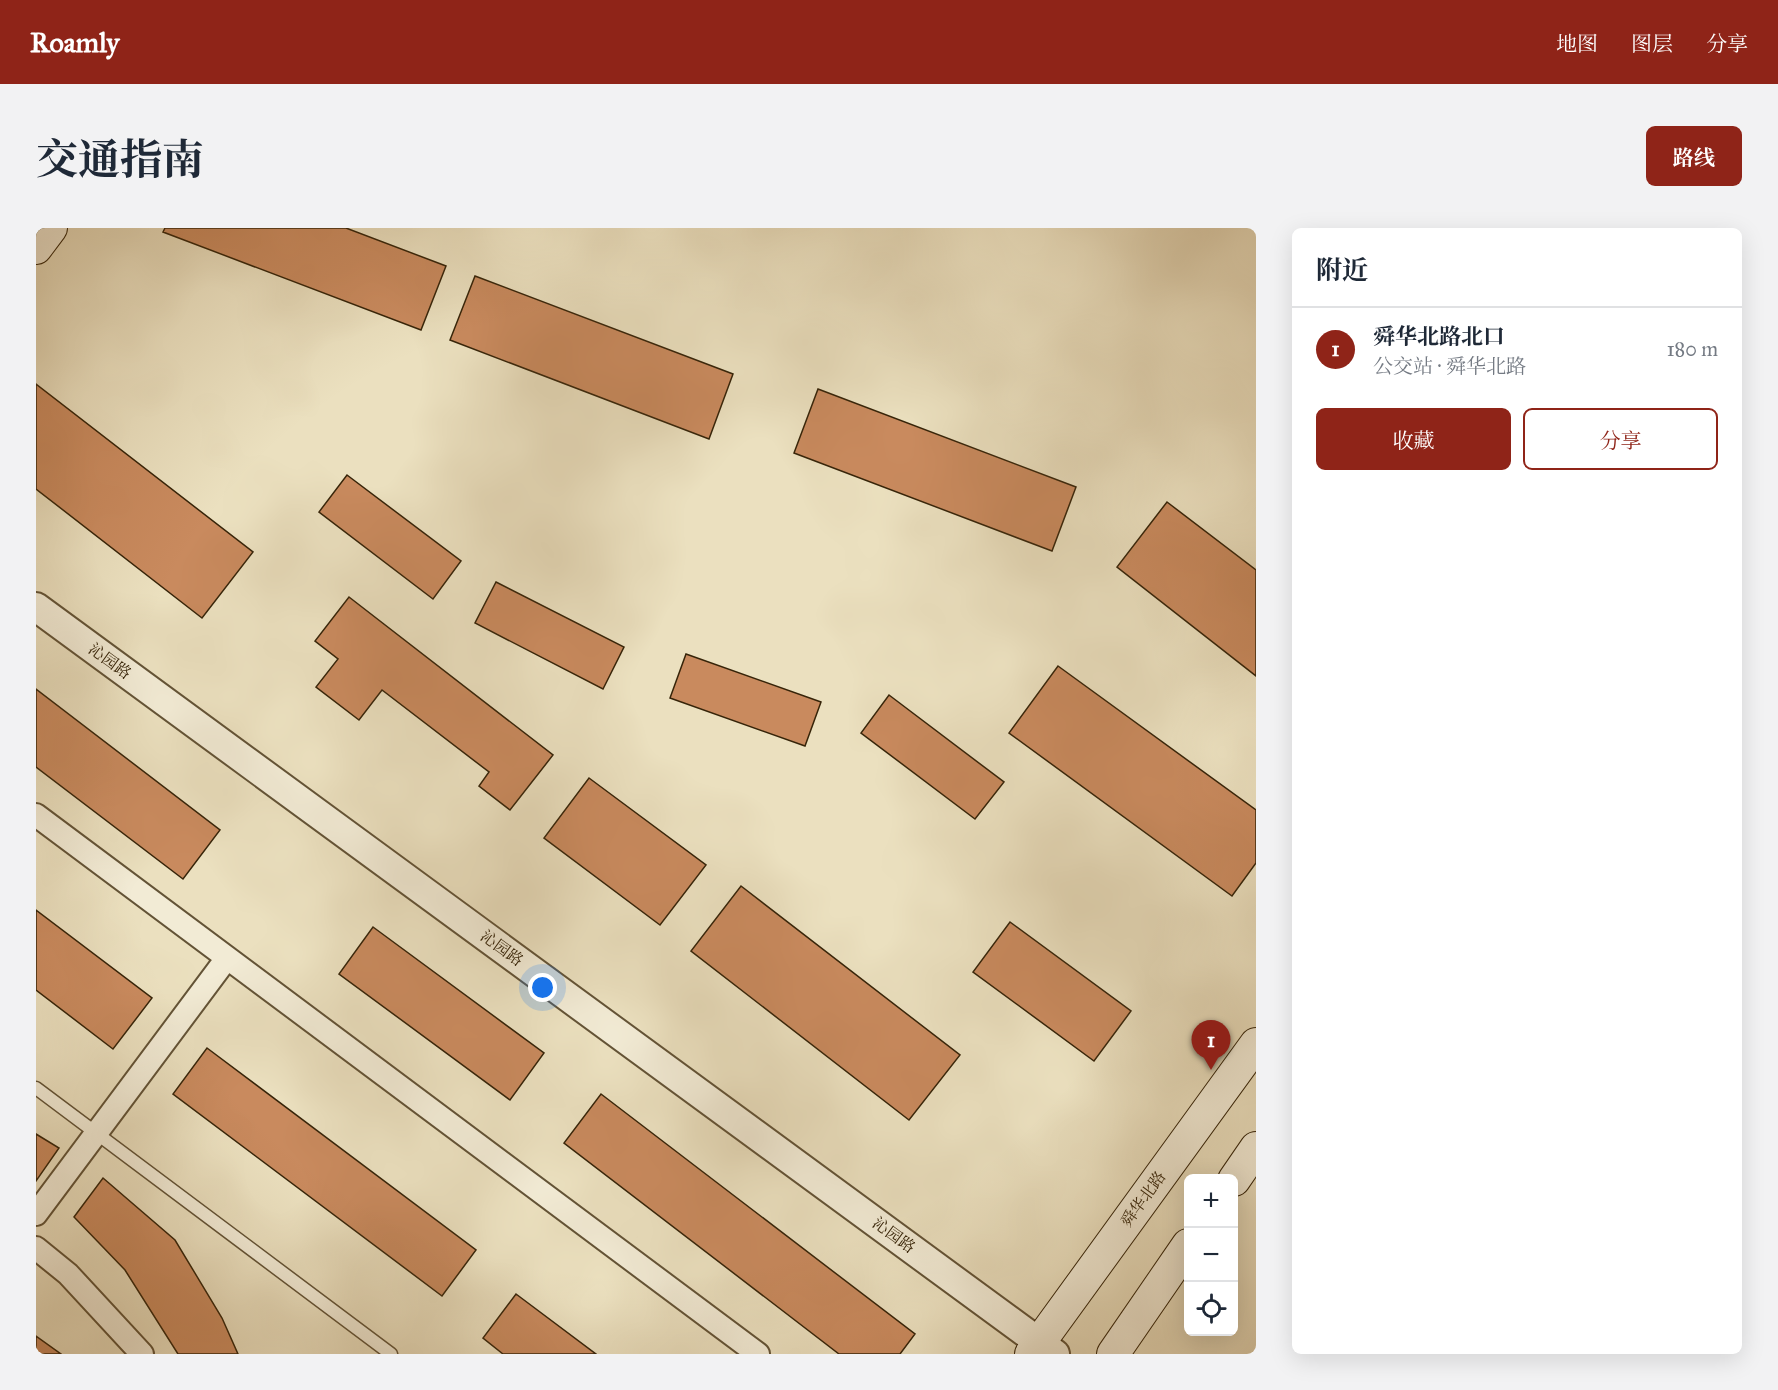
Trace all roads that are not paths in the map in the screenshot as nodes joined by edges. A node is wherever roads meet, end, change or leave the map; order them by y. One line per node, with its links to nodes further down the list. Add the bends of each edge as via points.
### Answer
1 (51, 228): 2 (main road)
2 (36, 249)
3 (36, 607): 14 (street, 沁园路)
4 (36, 815): 5 (street)
5 (227, 958): 8 (street); 17 (street)
6 (1256, 1044): 14 (main road, 舜华北路)
7 (36, 1088): 8 (lane)
8 (96, 1133): 11 (street); 16 (lane)
9 (1256, 1148): 10 (main road)
10 (1237, 1174)
11 (36, 1214)
12 (36, 1248): 15 (street, via 68,1274)
13 (1184, 1251): 18 (main road)
14 (1042, 1350)
15 (142, 1354)
16 (391, 1354)
17 (758, 1354)
18 (1113, 1354)

